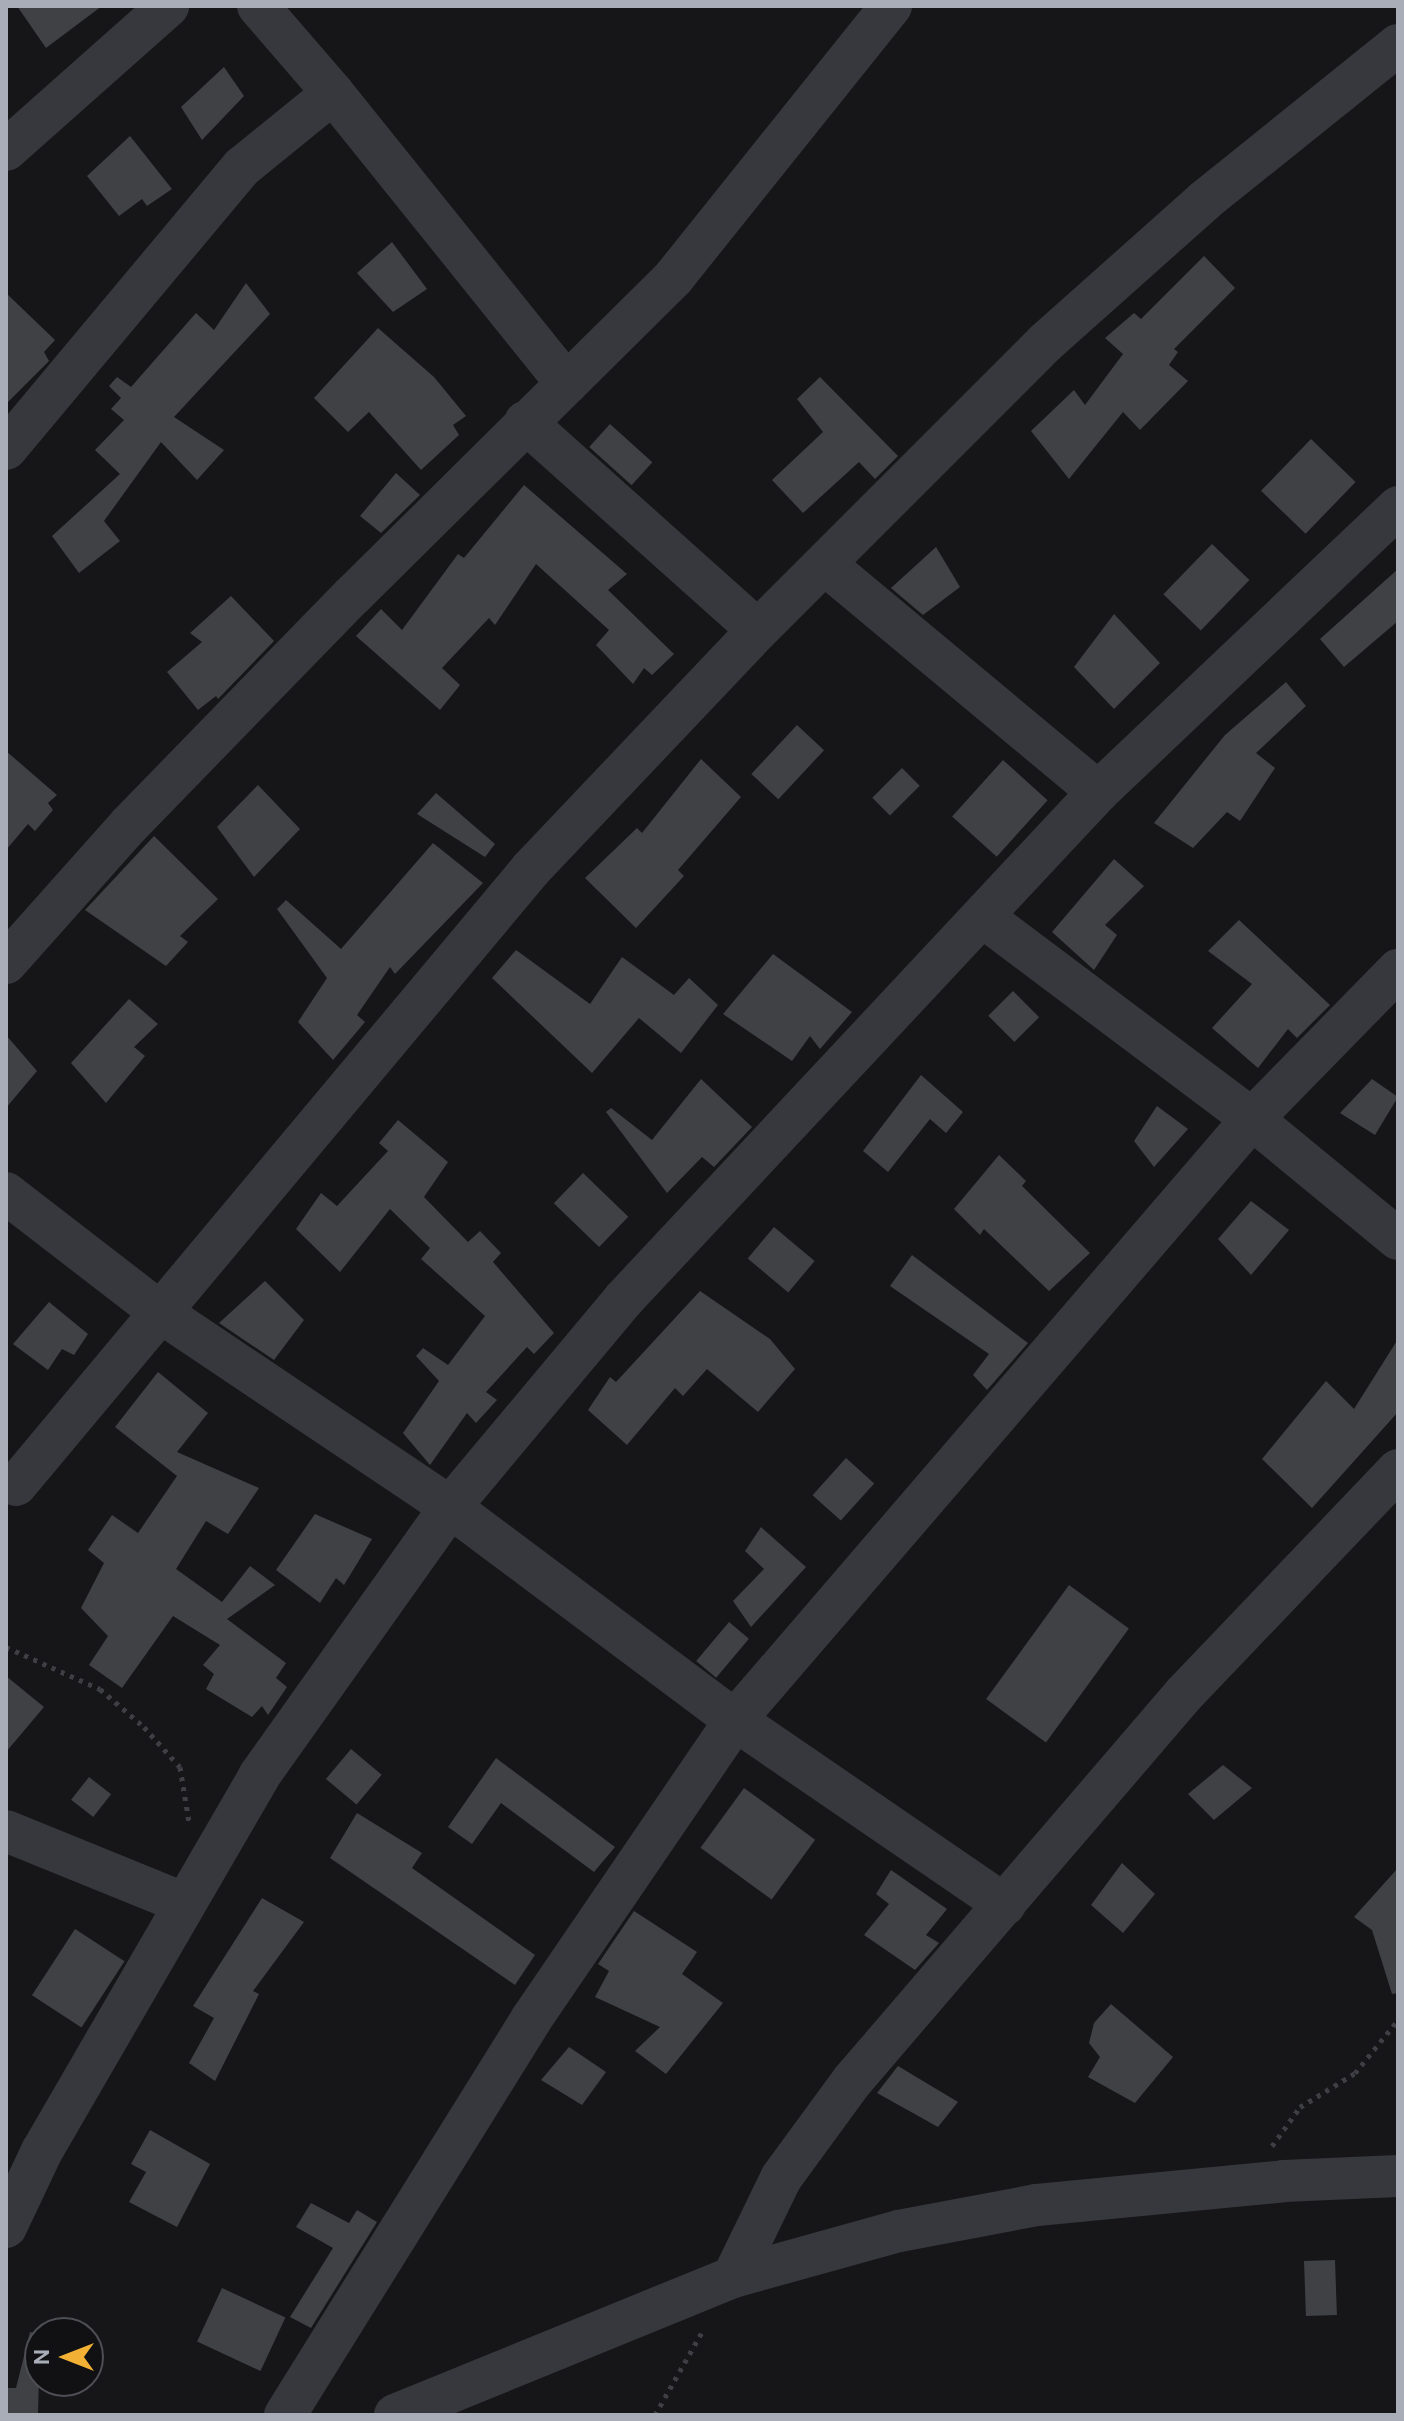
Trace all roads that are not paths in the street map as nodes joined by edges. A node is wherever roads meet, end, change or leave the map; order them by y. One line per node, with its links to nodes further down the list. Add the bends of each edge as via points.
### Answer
1 (168, 6): 6 (street)
2 (258, 6): 5 (street)
3 (891, 6): 7 (street, via 674,277)
4 (1398, 45): 11 (street, via 1204,201 1046,342)
5 (333, 93): 7 (street); 9 (street, via 242,167)
6 (6, 150)
7 (567, 384): 8 (street)
8 (525, 422): 12 (street); 15 (street, via 129,825)
9 (6, 449)
10 (1398, 507): 13 (street)
11 (827, 566): 12 (street); 13 (street)
12 (758, 630): 20 (street, via 531,869)
13 (1098, 792): 14 (street)
14 (983, 917): 17 (street); 23 (street, via 623,1300)
15 (6, 963)
16 (1398, 970): 17 (street)
17 (1252, 1119): 19 (street); 24 (street)
18 (6, 1193): 20 (street)
19 (1398, 1239)
20 (160, 1312): 22 (street); 23 (street)
21 (1398, 1470): 27 (street, via 1184,1694)
22 (16, 1485)
23 (450, 1507): 24 (street); 26 (street, via 259,1776)
24 (735, 1720): 27 (street); 31 (street, via 532,2018)
25 (6, 1831): 26 (street)
26 (183, 1903): 29 (street, via 42,2151)
27 (1005, 1905): 30 (street, via 852,2081 790,2166)
28 (1398, 2176): 30 (street, via 1037,2205 899,2231)
29 (6, 2227)
30 (733, 2277): 32 (street)
31 (285, 2415)
32 (395, 2415)

